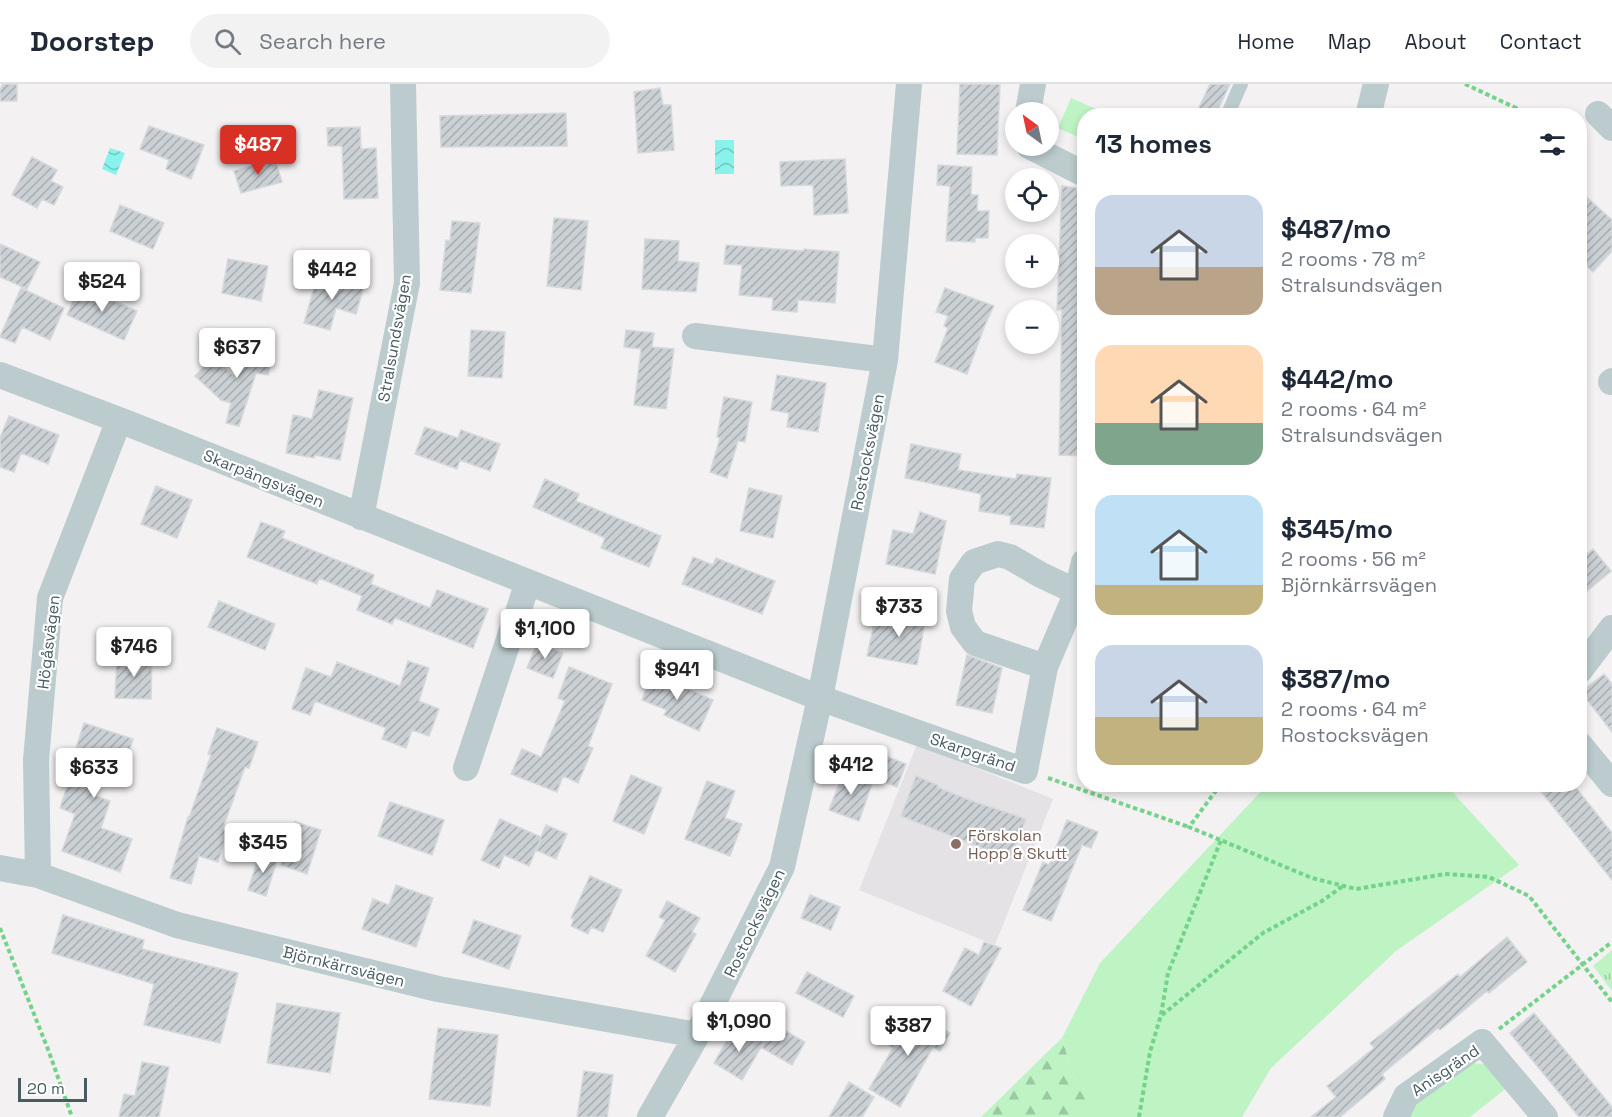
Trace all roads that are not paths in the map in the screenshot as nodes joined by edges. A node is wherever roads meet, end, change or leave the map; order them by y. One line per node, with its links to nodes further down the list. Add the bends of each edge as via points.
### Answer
1 (402, 84): 15 (street, Stralsundsvägen, via 407,283)
2 (909, 84): 12 (street, Rostocksvägen)
3 (1033, 84): 6 (street)
4 (1241, 84): 7 (lane)
5 (1376, 84): 8 (street)
6 (1030, 102)
7 (1230, 108)
8 (1370, 108)
9 (1049, 156): 10 (street)
10 (1077, 170)
11 (695, 336): 12 (street)
12 (885, 360): 21 (street, Rostocksvägen)
13 (0, 375): 14 (street, Skarpängsvägen)
14 (119, 420): 15 (street, Skarpängsvägen); 26 (street, Högåsvägen, via 50,598 36,760)
15 (361, 517): 16 (street, Skarpängsvägen)
16 (528, 582): 21 (street, Skarpängsvägen); 23 (street)
17 (1077, 592): 20 (street, Skarpgränd); 20 (street, via 998,554 974,562 962,579 959,611 963,627 975,643)
18 (1612, 628): 19 (street)
19 (1587, 661)
20 (1045, 667): 21 (street, Skarpgränd, via 1025,771)
21 (820, 698): 27 (street, Rostocksvägen, via 782,867)
22 (1587, 754): 24 (street)
23 (466, 768)
24 (1612, 784)
25 (0, 868): 26 (street, Björnkärrsvägen)
26 (38, 874): 27 (street, Björnkärrsvägen, via 177,926 438,989)
27 (697, 1035): 28 (street, Rostocksvägen)
28 (651, 1117)
29 (1396, 1117): 30 (street, Anisgränd, via 1406,1096 1482,1042)
30 (1545, 1117)

